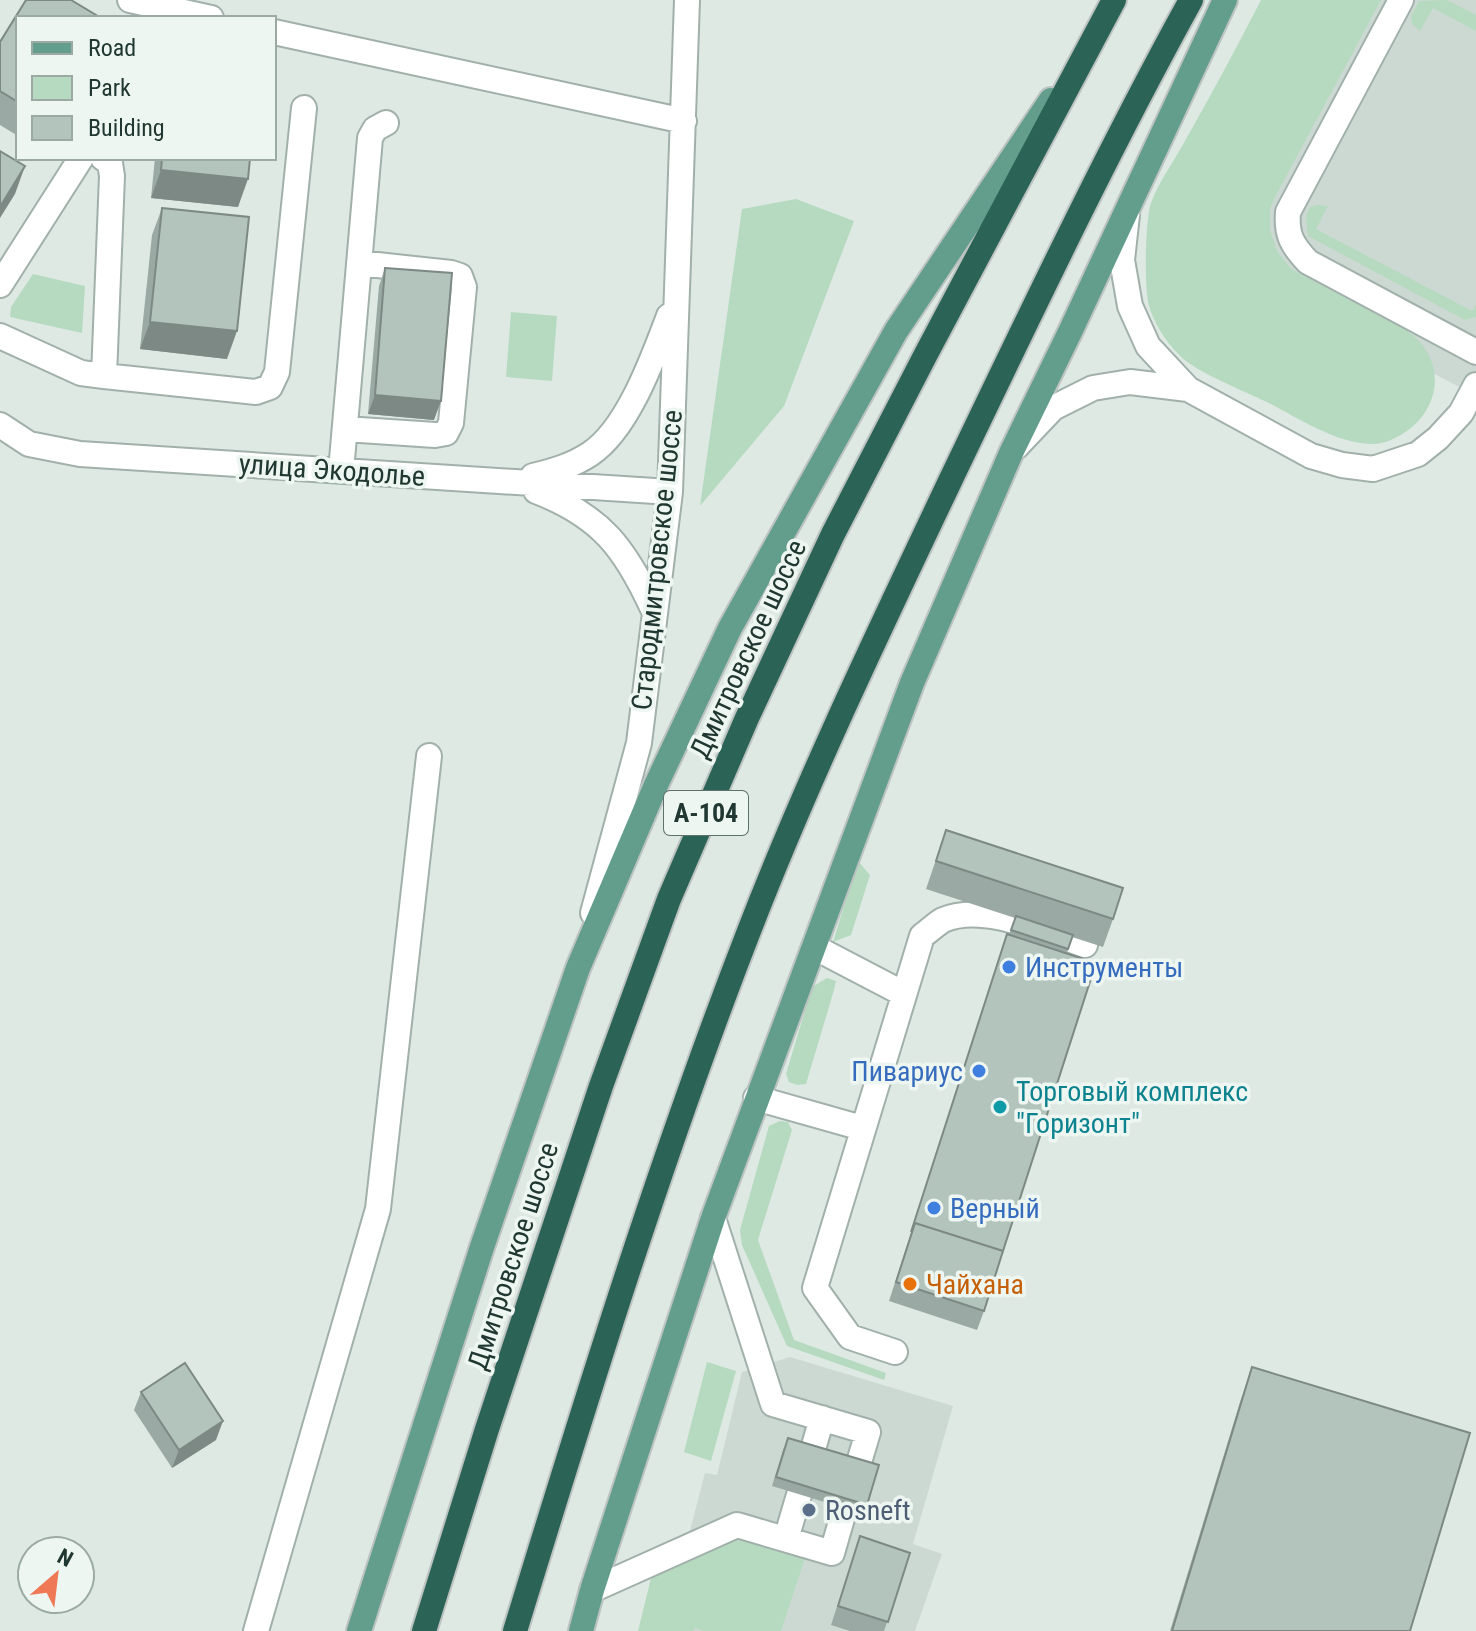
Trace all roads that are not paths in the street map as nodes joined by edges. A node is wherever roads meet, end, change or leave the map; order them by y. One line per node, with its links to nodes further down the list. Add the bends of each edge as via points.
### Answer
1 (130, 0): 7 (street)
2 (687, 0): 11 (street, Стародмитровское шоссе)
3 (1114, 0): 9 (highway, Дмитровское шоссе / А-104)
4 (1191, 0): 50 (highway, А-104, via 1004,368 828,739 749,930 676,1130)
5 (1225, 0): 15 (main road)
6 (1401, 0): 20 (street, via 1288,212 1287,231 1292,246 1308,262)
7 (202, 16)
8 (276, 32): 11 (street)
9 (1092, 39): 34 (main road, via 896,331 737,614); 49 (highway, Дмитровское шоссе / А-104, via 833,534 669,899 596,1101)
10 (304, 108): 21 (street, via 277,372 270,387 256,392)
11 (684, 121): 18 (street, Стародмитровское шоссе)
12 (386, 123): 16 (street, via 370,138)
13 (78, 160): 17 (street)
14 (106, 160): 21 (street, via 112,176)
15 (1128, 209): 23 (street, via 1122,260 1130,306 1148,346); 26 (main road)
16 (359, 263): 25 (street); 25 (street, via 451,273 460,276 464,287 446,433)
17 (0, 285)
18 (677, 295): 28 (street, via 645,381 593,453 565,468); 29 (street, Стародмитровское шоссе)
19 (0, 336): 21 (street, via 81,373)
20 (1476, 352)
21 (104, 376)
22 (1476, 385): 23 (street, via 1461,413 1438,438 1418,454 1373,469 1311,456)
23 (1188, 389): 26 (street, via 1130,382 1093,388 1053,408)
24 (0, 425): 27 (street, улица Экодолье, via 29,444 80,454)
25 (345, 429): 27 (street)
26 (1011, 453): 33 (main road, via 912,683)
27 (341, 471): 28 (street, улица Экодолье)
28 (511, 482): 29 (street, улица Экодолье); 30 (street, via 564,501 596,523 623,550)
29 (670, 492): 30 (street, Стародмитровское шоссе)
30 (653, 609): 34 (street, Стародмитровское шоссе, via 639,743)
31 (429, 756): 47 (street, via 378,1209)
32 (1085, 945): 35 (street, via 990,915 966,914 941,921 922,936)
33 (814, 947): 35 (street); 36 (main road)
34 (578, 968): 48 (main road)
35 (904, 994): 37 (street)
36 (756, 1098): 37 (street); 38 (main road)
37 (862, 1128): 39 (street, via 815,1288 850,1337)
38 (713, 1218): 40 (street, via 773,1404); 46 (main road)
39 (895, 1352)
40 (822, 1418): 41 (street); 42 (street, via 868,1432)
41 (811, 1456)
42 (857, 1469)
43 (799, 1495): 45 (street)
44 (845, 1508): 45 (street, via 832,1553)
45 (786, 1539): 46 (street, via 737,1525)
46 (592, 1590): 51 (main road)
47 (256, 1631)
48 (359, 1631)
49 (424, 1631)
50 (515, 1631)
51 (581, 1631)

